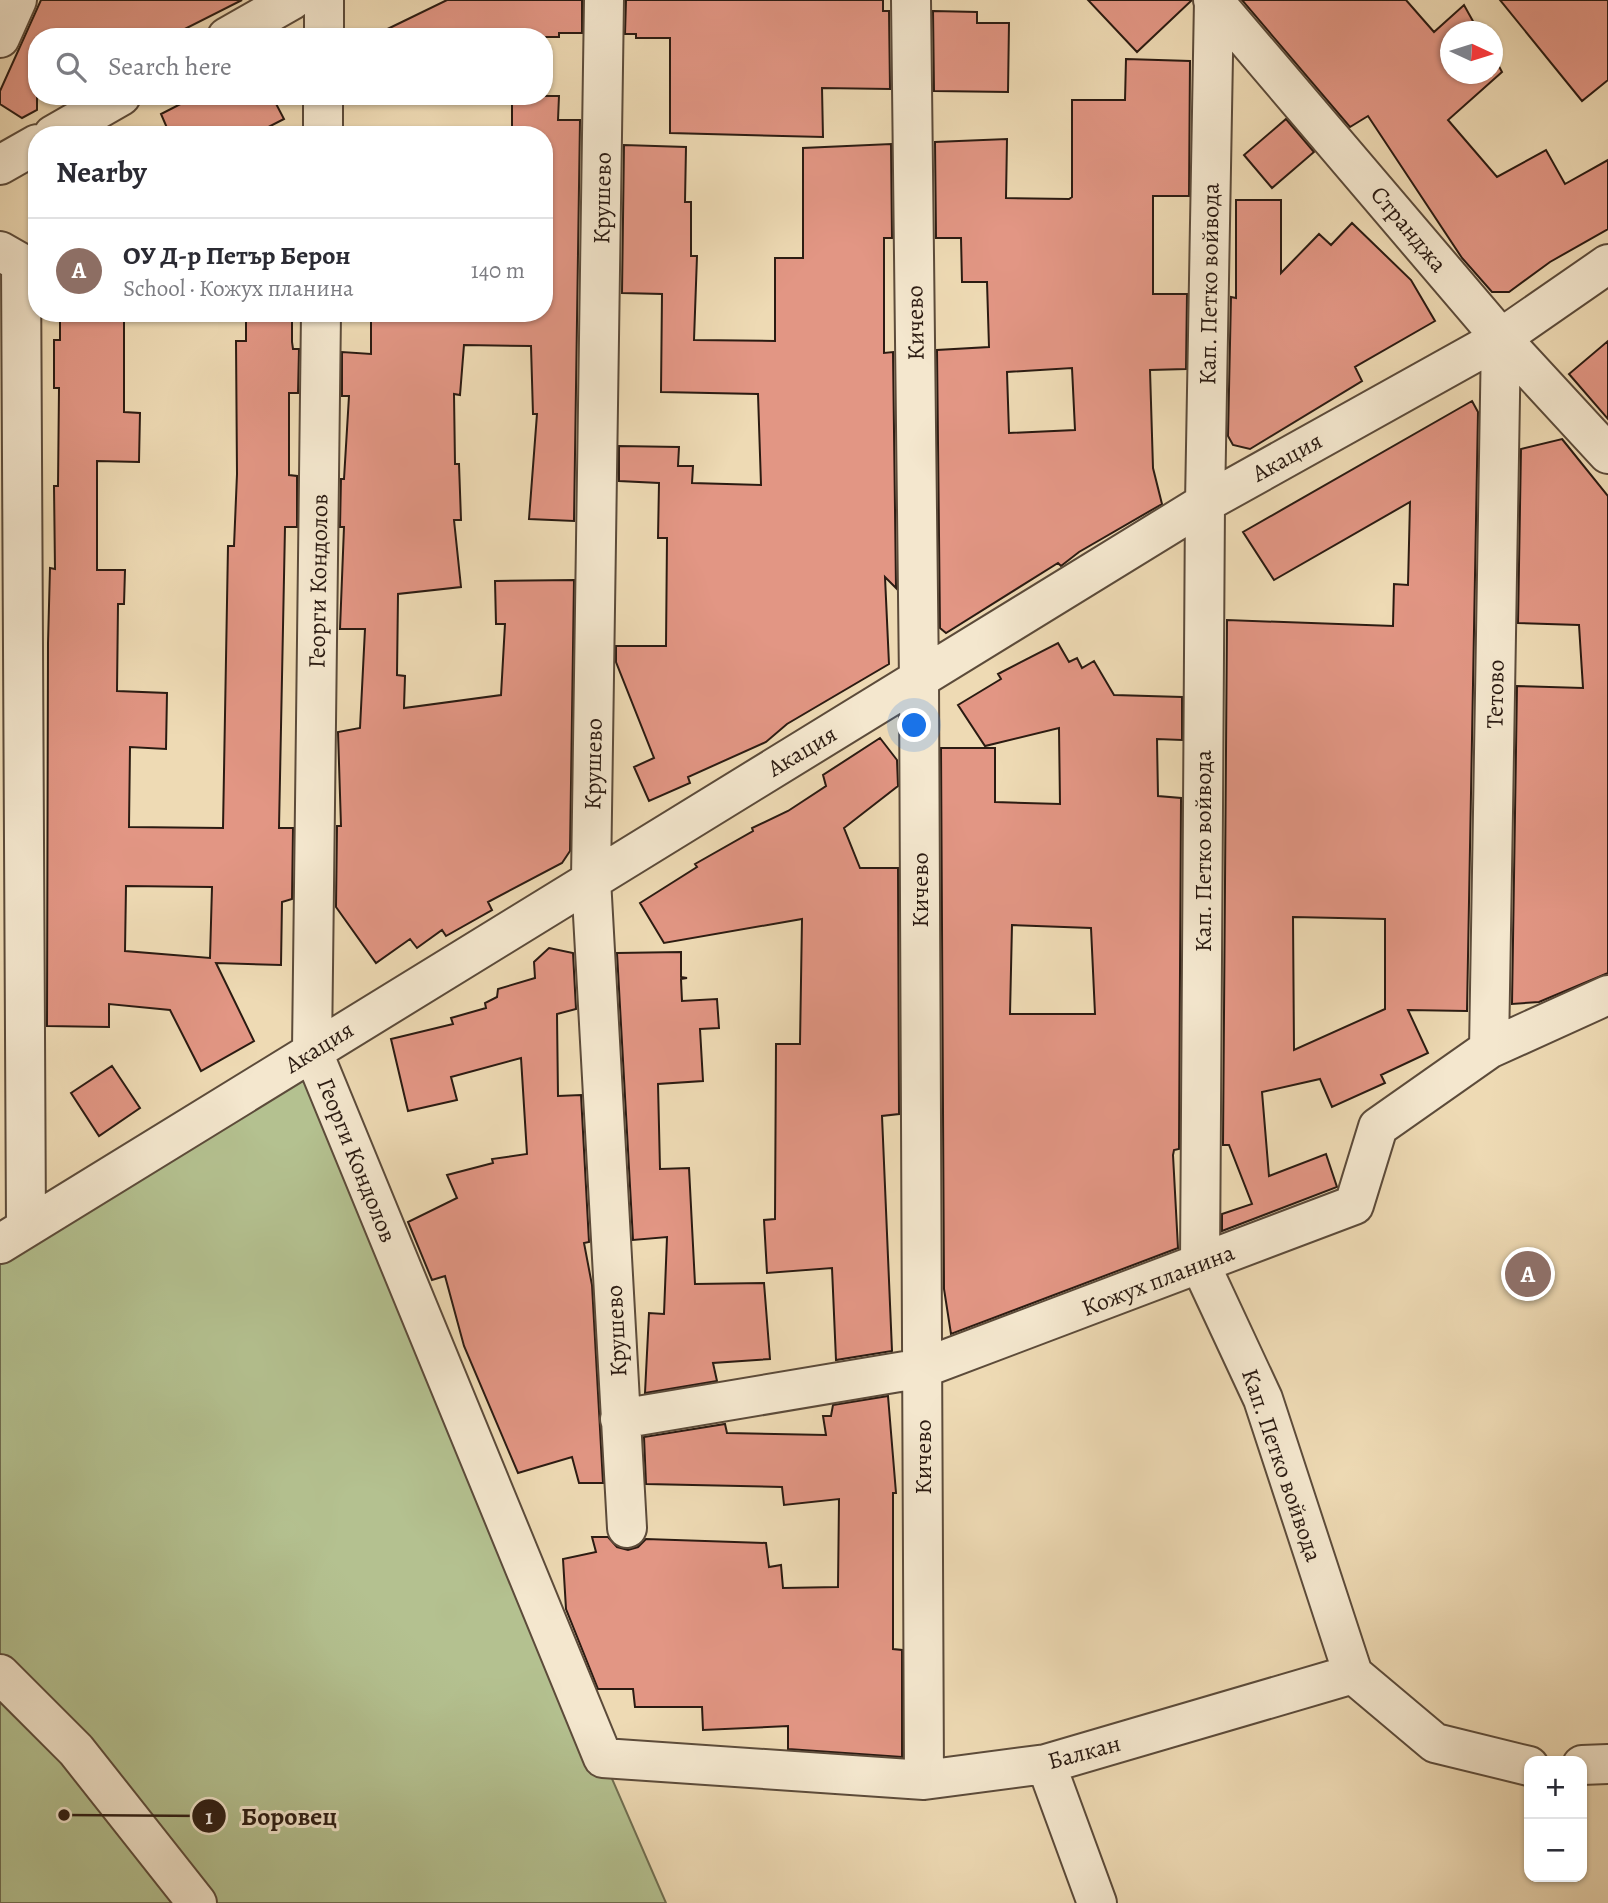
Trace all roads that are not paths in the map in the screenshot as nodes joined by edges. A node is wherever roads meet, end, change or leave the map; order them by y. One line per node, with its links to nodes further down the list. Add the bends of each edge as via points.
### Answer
1 (17, 0): 9 (street)
2 (292, 0): 7 (street)
3 (324, 0): 8 (street)
4 (604, 0): 23 (street, Крушево)
5 (911, 0): 22 (street, Кичево)
6 (1213, 0): 19 (street, Странджа); 21 (street, Кап. Петко войвода)
7 (243, 28)
8 (324, 28)
9 (0, 38)
10 (105, 105): 12 (street)
11 (323, 105): 13 (street)
12 (69, 126)
13 (323, 126)
14 (28, 149): 15 (street)
15 (0, 165)
16 (0, 251): 27 (street, via 21,263)
17 (1608, 264): 19 (street, Акация)
18 (321, 322): 26 (street, Георги Кондолов)
19 (1501, 338): 20 (street, Странджа); 21 (street, Акация); 25 (street, Тетово)
20 (1608, 454)
21 (1205, 503): 22 (street, Акация); 28 (street, Кап. Петко войвода)
22 (919, 680): 23 (street, Акация); 29 (street, Кичево)
23 (591, 879): 26 (street, Акация); 30 (street, Крушево)
24 (1608, 995): 25 (street, Кожух планина)
25 (1489, 1049): 28 (street, Кожух планина, via 1378,1127 1354,1205)
26 (312, 1050): 27 (street, Акация); 34 (street, Георги Кондолов)
27 (13, 1235)
28 (1200, 1264): 29 (street, Кожух планина); 33 (street, Кап. Петко войвода, via 1264,1399)
29 (923, 1368): 30 (street, Кожух планина); 39 (street, Кичево)
30 (621, 1419): 31 (street, Крушево)
31 (627, 1528)
32 (0, 1674): 40 (street, via 76,1750)
33 (1353, 1674): 35 (street, Балкан); 37 (street, via 1435,1743)
34 (603, 1758): 39 (street, Балкан)
35 (1046, 1764): 39 (street, Балкан); 41 (street)
36 (1608, 1764): 38 (street)
37 (1524, 1765)
38 (1587, 1765)
39 (924, 1780)
40 (197, 1903)
41 (1097, 1903)

